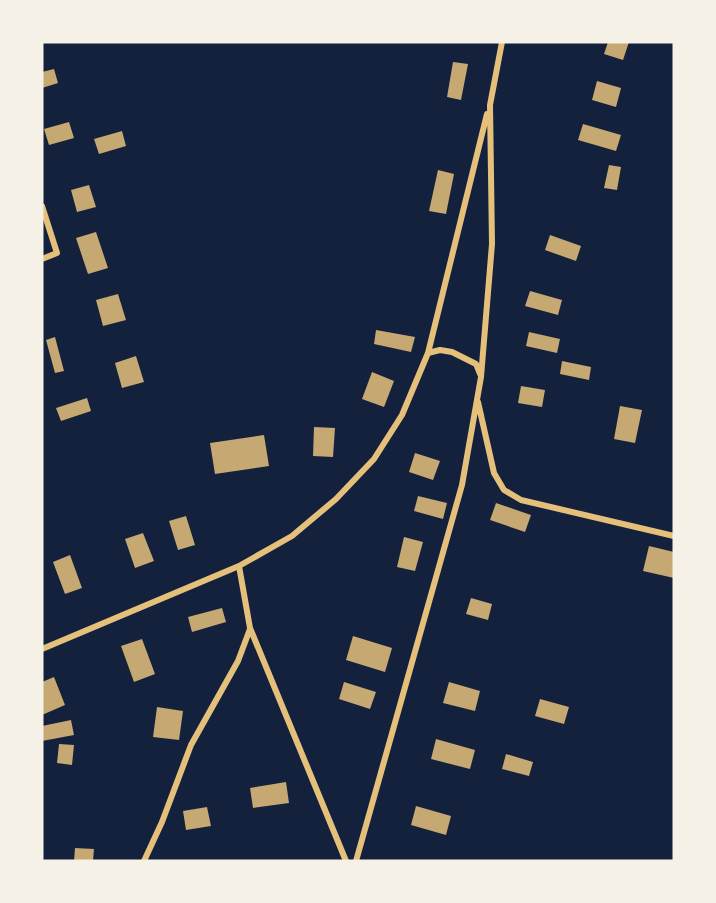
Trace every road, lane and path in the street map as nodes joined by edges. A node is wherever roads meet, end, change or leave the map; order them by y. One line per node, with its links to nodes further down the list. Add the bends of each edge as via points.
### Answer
1 (502, 42): 2 (street)
2 (490, 105): 5 (street); 6 (street, via 492,244)
3 (42, 206): 4 (street, via 57,253)
4 (42, 259)
5 (428, 353): 6 (street, via 452,352 476,364); 9 (street, via 402,415 374,459 336,499 292,536)
6 (481, 377): 7 (street)
7 (477, 398): 8 (street, via 494,473 504,490 521,500); 14 (street, via 462,484)
8 (674, 536)
9 (239, 566): 10 (street); 11 (street)
10 (250, 628): 12 (street, via 238,661 191,745); 13 (street)
11 (42, 649)
12 (144, 861)
13 (346, 861)
14 (357, 861)

